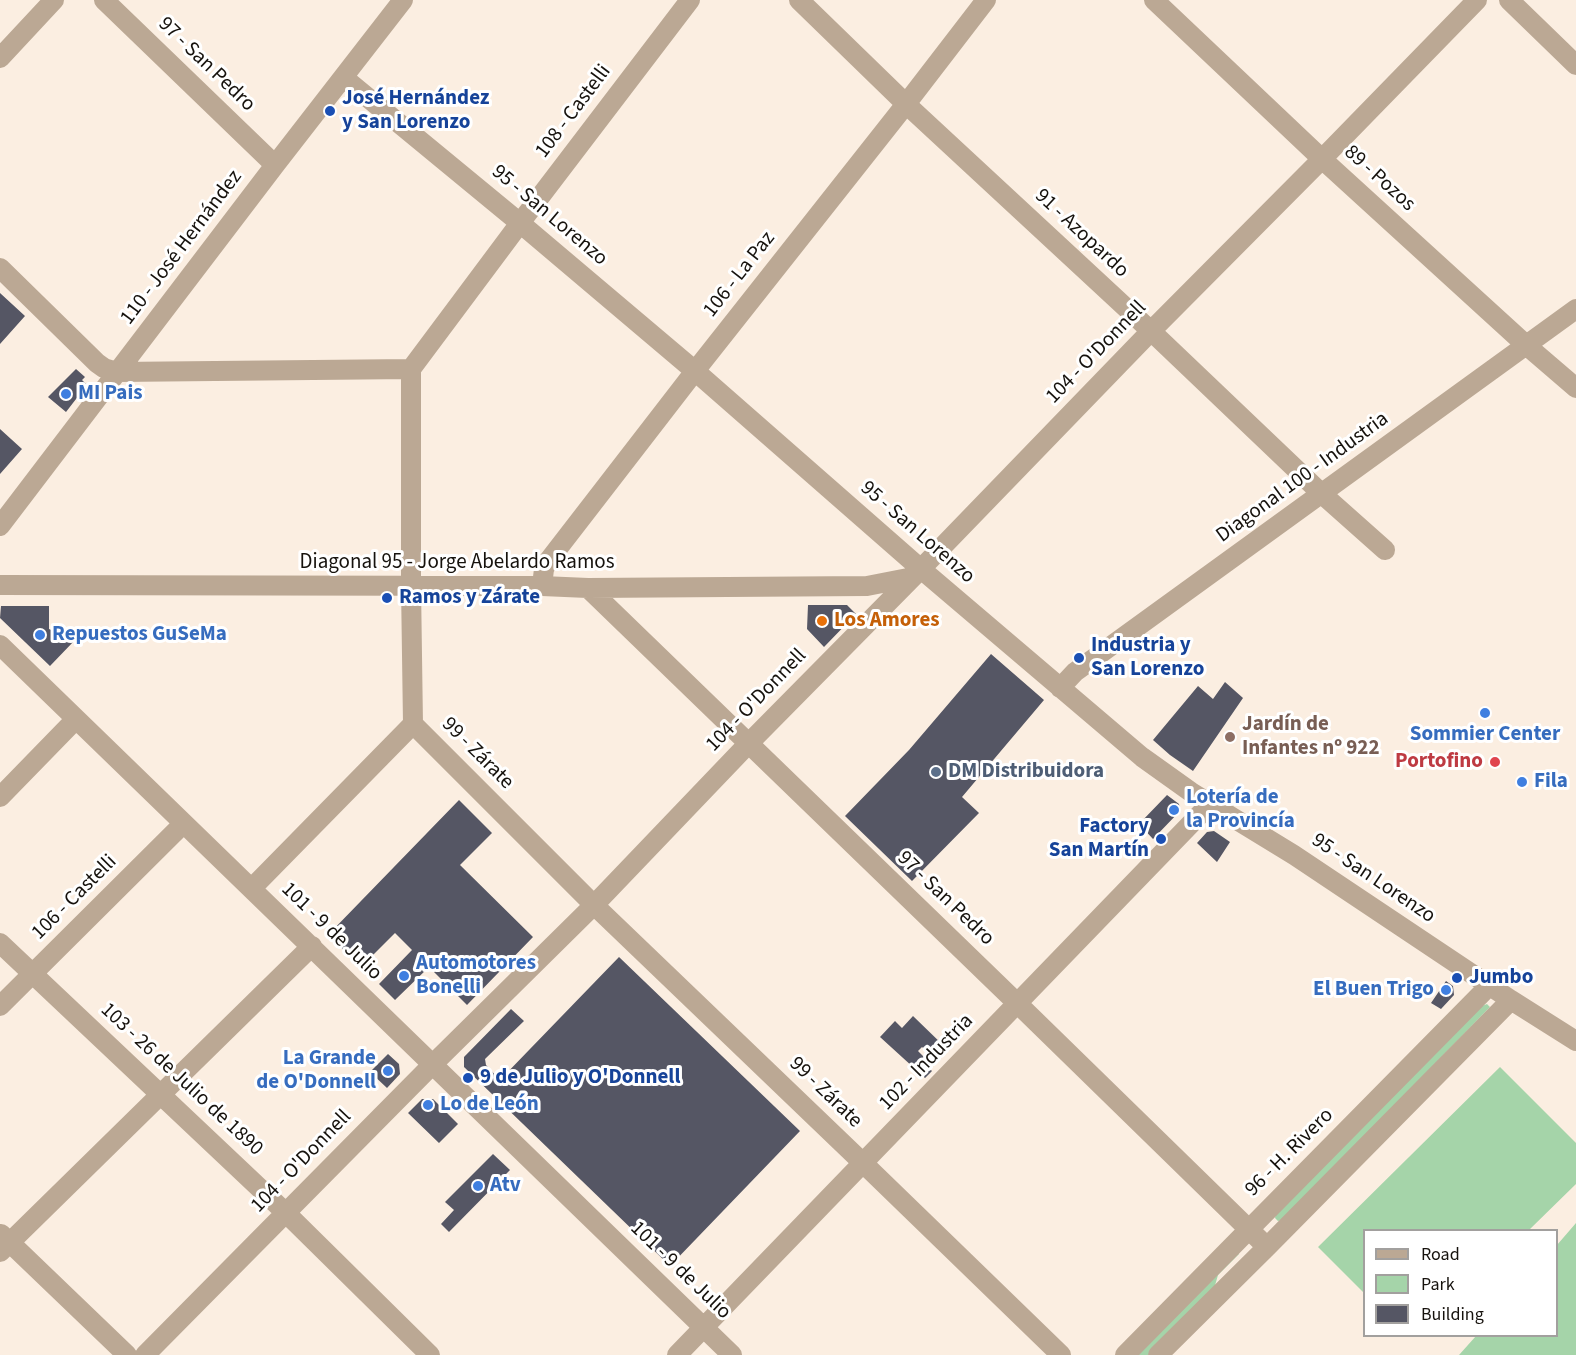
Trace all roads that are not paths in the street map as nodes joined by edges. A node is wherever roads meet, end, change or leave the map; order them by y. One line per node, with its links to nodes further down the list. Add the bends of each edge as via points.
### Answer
1 (54, 0): 10 (street)
2 (104, 0): 15 (street, 97 - San Pedro)
3 (403, 0): 12 (street, 110 - José Hernández)
4 (690, 0): 16 (street, 108 - Castelli)
5 (799, 0): 13 (street, 91 - Azopardo)
6 (986, 0): 13 (street, 106 - La Paz)
7 (1154, 0): 14 (street, 89 - Pozos)
8 (1477, 0): 14 (street, 104 - O'Donnell)
9 (1509, 0): 11 (street)
10 (0, 58)
11 (1576, 64)
12 (344, 78): 15 (street, 110 - José Hernández); 16 (street, 95 - San Lorenzo)
13 (906, 104): 19 (street, 91 - Azopardo); 22 (street, 106 - La Paz)
14 (1322, 159): 19 (street, 104 - O'Donnell); 20 (street, 89 - Pozos)
15 (275, 165): 23 (street, 110 - José Hernández)
16 (520, 223): 21 (street, 108 - Castelli); 22 (street, 95 - San Lorenzo)
17 (0, 268): 23 (street, via 98,363)
18 (1576, 309): 20 (street, Diagonal 100 - Industria)
19 (1151, 332): 25 (street, 91 - Azopardo); 28 (street, 104 - O'Donnell)
20 (1526, 345): 24 (street, 89 - Pozos); 25 (street, Diagonal 100 - Industria)
21 (411, 369): 23 (street); 30 (street, 99 - Zárate)
22 (694, 371): 28 (street, 95 - San Lorenzo); 31 (street, 106 - La Paz, via 549,560)
23 (117, 372): 26 (street, 110 - José Hernández)
24 (1576, 388)
25 (1322, 494): 27 (street, 91 - Azopardo); 34 (street, Diagonal 100 - Industria, via 1075,672)
26 (0, 526)
27 (1385, 550)
28 (917, 573): 32 (street, Diagonal 95 - Jorge Abelardo Ramos, via 867,586); 34 (street, 95 - San Lorenzo); 37 (street, 104 - O'Donnell)
29 (0, 585): 30 (street, Diagonal 95 - Jorge Abelardo Ramos)
30 (411, 586): 31 (street, Diagonal 95 - Jorge Abelardo Ramos); 36 (street, 99 - Zárate)
31 (542, 586): 32 (street, Diagonal 95 - Jorge Abelardo Ramos)
32 (588, 588): 37 (street, 97 - San Pedro)
33 (0, 645): 35 (street, 101 - 9 de Julio)
34 (1060, 688): 39 (street, 95 - San Lorenzo, via 1142,757)
35 (76, 718): 38 (street); 40 (street, 101 - 9 de Julio)
36 (413, 724): 41 (street); 42 (street, 99 - Zárate)
37 (749, 743): 42 (street, 104 - O'Donnell); 48 (street, 97 - San Pedro)
38 (0, 797)
39 (1210, 804): 46 (street, 95 - San Lorenzo, via 1294,855); 48 (street, 102 - Industria)
40 (183, 824): 41 (street, 101 - 9 de Julio); 45 (street, 106 - Castelli)
41 (252, 888): 44 (street, 101 - 9 de Julio)
42 (594, 905): 51 (street, 104 - O'Donnell); 53 (street, 99 - Zárate)
43 (0, 943): 45 (street, 103 - 26 de Julio de 1890)
44 (312, 946): 51 (street, 101 - 9 de Julio); 52 (street)
45 (33, 974): 49 (street, 106 - Castelli); 52 (street, 103 - 26 de Julio de 1890)
46 (1489, 986): 47 (street, 95 - San Lorenzo); 55 (street, 96 - H. Rivero)
47 (1511, 1000): 50 (street, 95 - San Lorenzo); 57 (street)
48 (1018, 1004): 53 (street, 102 - Industria); 55 (street, 97 - San Pedro)
49 (0, 1006)
50 (1576, 1041)
51 (433, 1064): 54 (street, 104 - O'Donnell); 58 (street, 101 - 9 de Julio)
52 (160, 1095): 54 (street, 103 - 26 de Julio de 1890); 56 (street)
53 (863, 1163): 58 (street, 102 - Industria); 64 (street, 99 - Zárate)
54 (286, 1213): 60 (street, 104 - O'Donnell); 61 (street, 103 - 26 de Julio de 1890)
55 (1249, 1229): 57 (street, 97 - San Pedro); 65 (street, 96 - H. Rivero)
56 (3, 1242): 59 (street)
57 (1267, 1247): 66 (street)
58 (704, 1328): 62 (street, 102 - Industria); 63 (street, 101 - 9 de Julio)
59 (127, 1355)
60 (145, 1355)
61 (430, 1355)
62 (678, 1355)
63 (732, 1355)
64 (1061, 1355)
65 (1125, 1355)
66 (1158, 1355)

